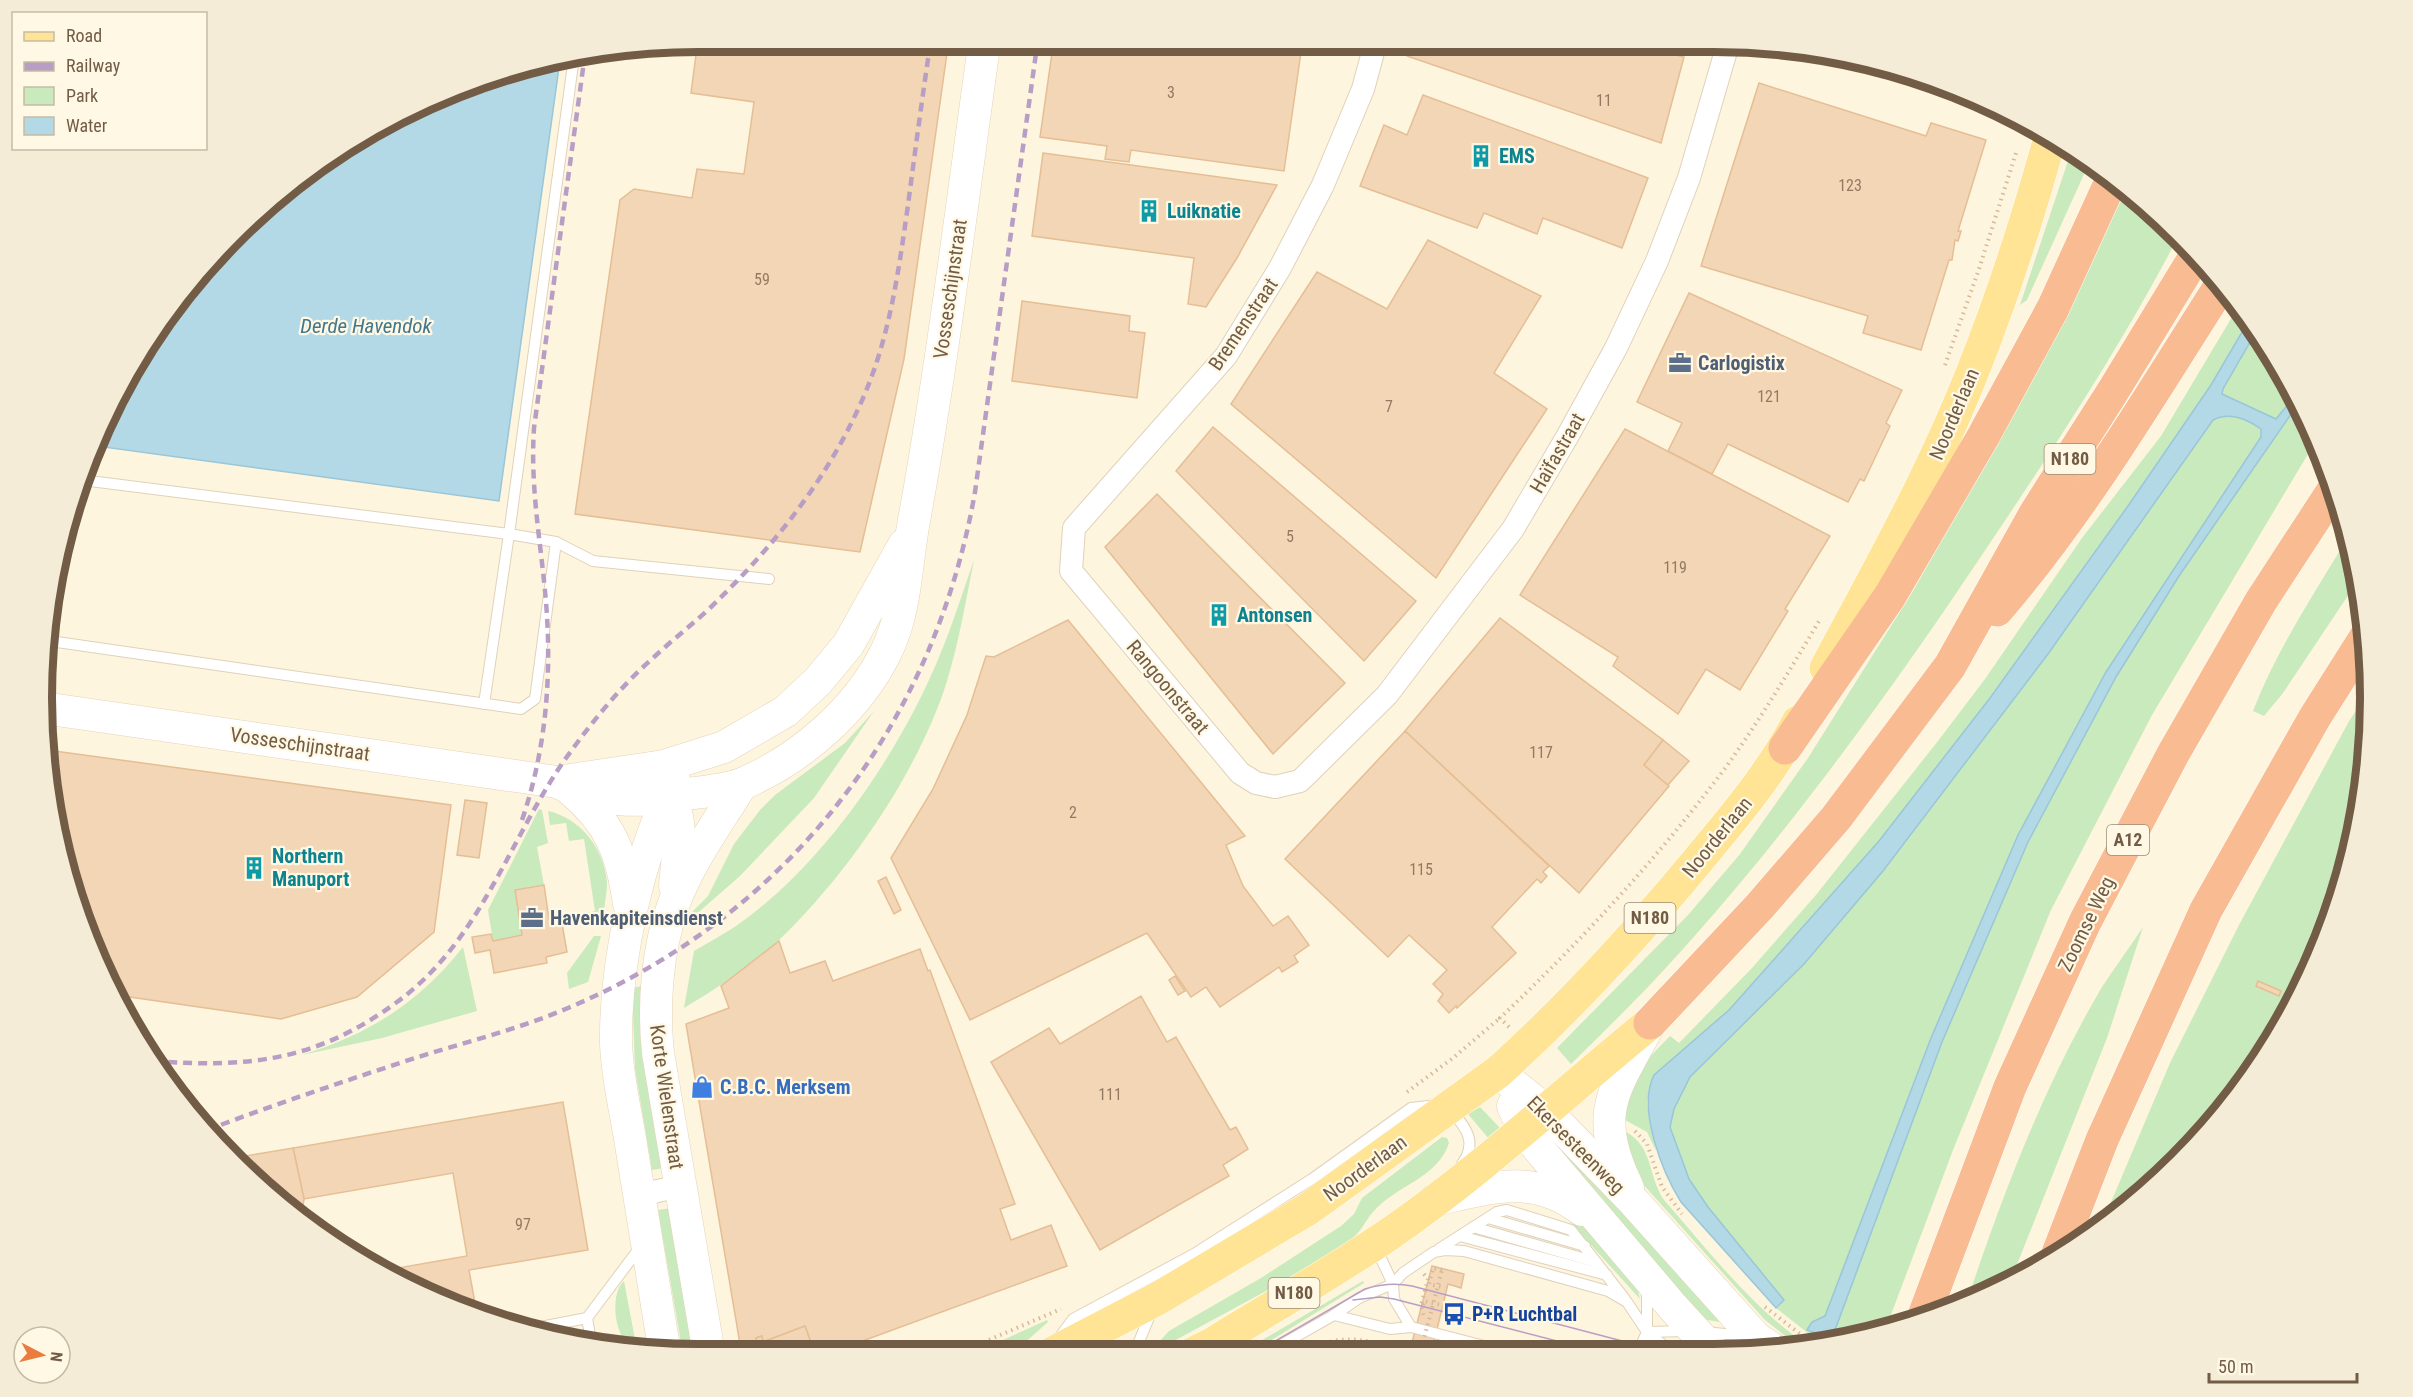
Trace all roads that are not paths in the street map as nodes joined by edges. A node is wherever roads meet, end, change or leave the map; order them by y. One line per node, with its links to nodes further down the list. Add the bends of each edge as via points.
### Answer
1 (983, 52): 11 (street, Vosseschijnstraat)
2 (1373, 52): 14 (street, Bremenstraat, via 1363,89 1323,185 1280,268 1226,356 1074,528)
3 (1726, 53): 26 (street, Haïfastraat, via 1689,178 1657,261 1610,357 1513,529 1387,695 1300,782)
4 (573, 65): 12 (lane)
5 (2035, 141): 22 (main road, Noorderlaan / N180, via 2027,222 1967,387 1928,475)
6 (2109, 186): 22 (highway, via 2053,308 1984,435 1890,596)
7 (2191, 263): 18 (highway, N180, via 2036,512)
8 (2216, 292): 18 (highway, via 2084,498 2034,567)
9 (91, 481): 12 (lane)
10 (2328, 498): 51 (highway, Zoomse Weg / A12, via 2260,601 2173,754 2085,922 2010,1087)
11 (912, 531): 21 (street, Vosseschijnstraat, via 848,645 818,681 786,711); 24 (street, Vosseschijnstraat, via 900,616 886,652 864,688 828,728 783,763)
12 (509, 534): 13 (lane); 19 (lane)
13 (556, 542): 15 (lane, via 592,561); 19 (lane, via 535,699 521,709)
14 (1071, 572): 26 (street, Rangoonstraat, via 1240,772 1256,783)
15 (769, 579)
16 (55, 642): 19 (lane)
17 (2358, 649): 42 (highway, via 2206,910 2102,1140)
18 (1950, 666): 30 (highway, N180, via 1836,818)
19 (484, 704)
20 (53, 709): 25 (street, Vosseschijnstraat)
21 (724, 747): 23 (street, Vosseschijnstraat, via 664,766); 27 (street, Korte Wielenstraat, via 687,765)
22 (1785, 748): 31 (main road, Noorderlaan / N180, via 1738,812 1645,924)
23 (633, 770): 25 (street, Vosseschijnstraat); 27 (street, via 657,782)
24 (742, 784): 27 (street, Vosseschijnstraat); 28 (street, Korte Wielenstraat, via 702,846)
25 (564, 786): 27 (street, Vosseschijnstraat, via 635,800); 29 (street, Korte Wielenstraat, via 588,804 613,839)
26 (1275, 788)
27 (669, 795): 28 (street, Korte Wielenstraat, via 680,849); 29 (street, Korte Wielenstraat, via 653,833)
28 (675, 902): 29 (street, Korte Wielenstraat)
29 (643, 931): 34 (street, Korte Wielenstraat); 35 (street, Korte Wielenstraat, via 618,985 616,1046)
30 (1650, 1023): 33 (main road, N180); 37 (street, via 1617,1086 1608,1121 1613,1152)
31 (1498, 1072): 32 (main road, Noorderlaan / N180); 33 (street, Ekersesteenweg)
32 (1449, 1108): 36 (lane, via 1464,1127 1470,1143 1468,1155); 49 (main road, Noorderlaan / N180, via 1308,1209); 63 (lane, via 1412,1108 1194,1254 1072,1319)
33 (1535, 1120): 36 (main road, N180); 37 (street, Ekersesteenweg); 40 (street, Ekersesteenweg)
34 (680, 1186): 35 (street, Korte Wielenstraat); 62 (street, Korte Wielenstraat)
35 (639, 1195): 41 (street, Korte Wielenstraat)
36 (1435, 1200): 40 (street, via 1489,1187 1529,1186 1570,1200); 43 (main road, N180)
37 (1634, 1202): 59 (street, Ekersesteenweg)
38 (1473, 1227): 39 (lane); 40 (lane, via 1507,1210); 45 (lane)
39 (1460, 1236): 44 (lane); 46 (lane)
40 (1594, 1236): 45 (lane); 47 (street, Ekersesteenweg)
41 (646, 1239): 53 (lane); 60 (street, Korte Wielenstraat)
42 (2062, 1243)
43 (1374, 1244): 48 (lane); 66 (main road, N180)
44 (1434, 1252): 48 (lane); 50 (lane, via 1464,1251 1608,1291)
45 (1596, 1262): 46 (lane)
46 (1607, 1275): 50 (lane)
47 (1645, 1275): 56 (lane); 58 (street, Ekersesteenweg)
48 (1393, 1284): 52 (lane, via 1359,1298); 55 (lane, via 1394,1299)
49 (1157, 1299): 64 (main road, Noorderlaan / N180); 65 (lane)
50 (1627, 1302): 56 (lane)
51 (1927, 1308)
52 (1334, 1315): 55 (lane, via 1390,1329); 67 (lane)
53 (587, 1318): 54 (lane); 57 (lane)
54 (547, 1326)
55 (1411, 1327): 68 (lane)
56 (1647, 1332): 58 (lane); 58 (lane); 69 (lane)
57 (590, 1335)
58 (1684, 1342): 61 (lane)
59 (1764, 1342)
60 (663, 1343)
61 (1740, 1343)
62 (707, 1344)
63 (1056, 1344)
64 (1069, 1344)
65 (1138, 1344)
66 (1210, 1344)
67 (1283, 1344)
68 (1476, 1344)
69 (1642, 1344)

